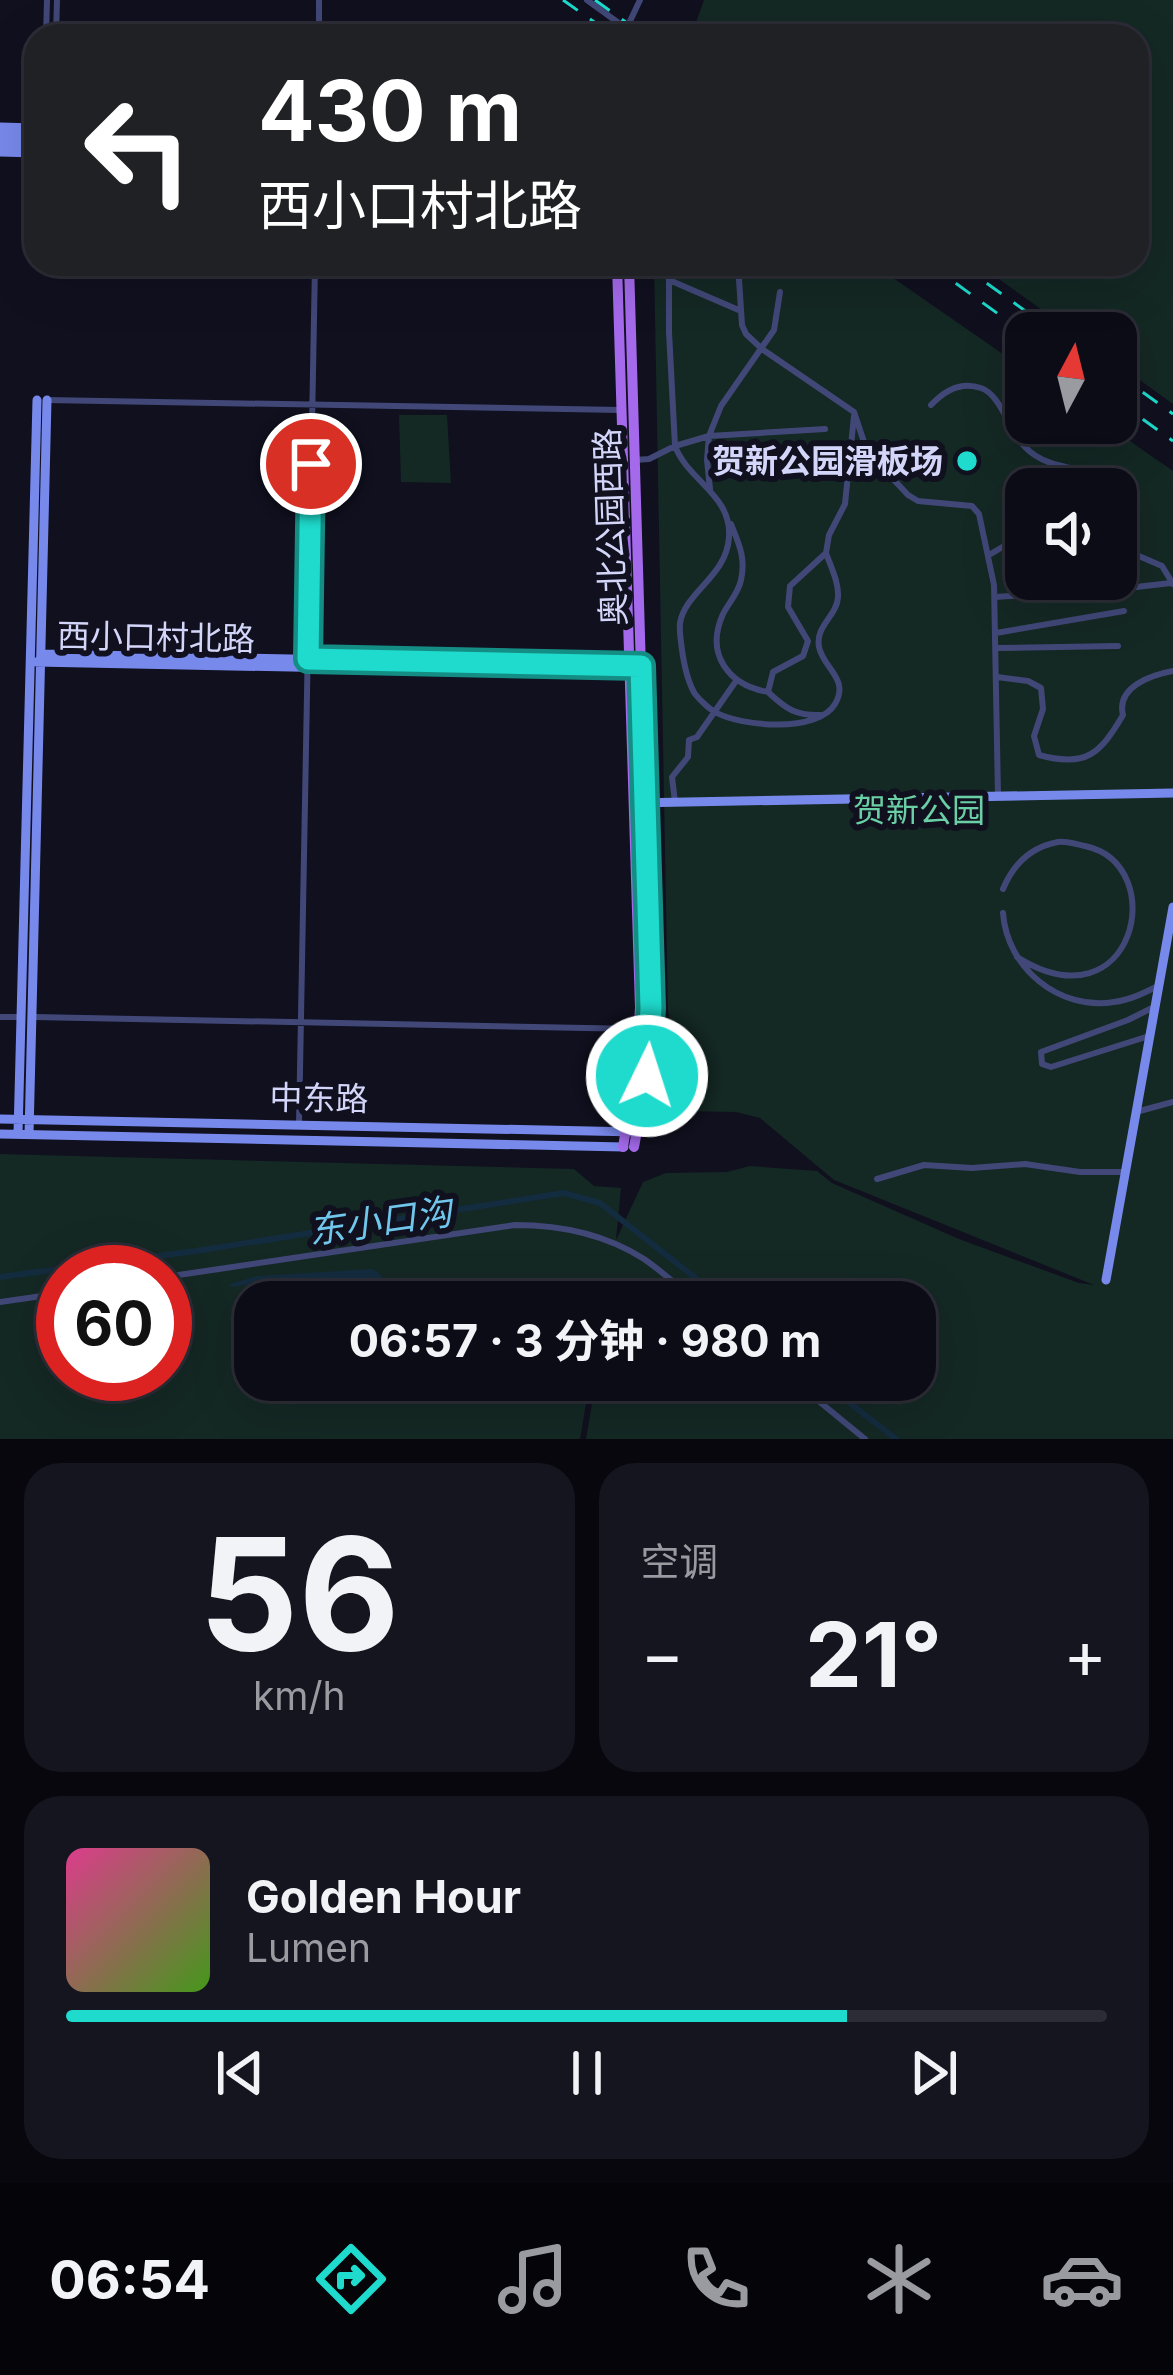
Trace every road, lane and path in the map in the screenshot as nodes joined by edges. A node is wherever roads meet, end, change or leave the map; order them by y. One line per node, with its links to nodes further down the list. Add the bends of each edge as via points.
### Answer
1 (587, 0): 2 (street)
2 (616, 24)
3 (315, 276): 13 (street)
4 (616, 276): 15 (main road, 奥北公园西路)
5 (629, 276): 20 (main road, 奥北公园西路)
6 (668, 276): 8 (street)
7 (739, 276): 10 (street)
8 (668, 280): 10 (street); 19 (street)
9 (780, 292): 11 (street)
10 (741, 311): 11 (street, via 746,334)
11 (762, 349): 16 (street); 18 (street)
12 (42, 400): 13 (street); 32 (street)
13 (312, 405): 15 (street); 33 (street)
14 (931, 405): 26 (street, via 953,388 978,387 997,400 1033,454 1120,484 1132,496 1132,553 1162,566)
15 (621, 410): 34 (main road, 奥北公园西路)
16 (854, 412): 24 (street, via 845,504); 25 (street, via 867,451 908,495 972,506)
17 (825, 429): 18 (street)
18 (709, 436): 19 (street); 21 (street)
19 (675, 446): 20 (street); 21 (street)
20 (635, 460): 34 (main road, 奥北公园西路)
21 (710, 489): 22 (street)
22 (724, 506): 37 (street, via 743,549 743,575 724,610 717,648); 39 (street, via 725,555 680,625 689,681)
23 (1005, 545): 25 (street)
24 (826, 554): 38 (street, via 790,586 788,608 808,641 803,656 773,672); 40 (street, via 838,599 817,642 840,686)
25 (988, 555): 27 (street)
26 (1172, 584): 27 (street)
27 (994, 597): 29 (street)
28 (1124, 611): 29 (street)
29 (996, 633): 31 (street)
30 (1118, 646): 31 (street)
31 (996, 648): 36 (street)
32 (36, 658): 33 (street, 西小口村北路); 53 (street)
33 (308, 663): 34 (street, 西小口村北路); 54 (street)
34 (635, 670): 44 (main road, 奥北公园西路)
35 (1173, 671): 36 (street, via 1149,677 1123,698 1124,715 1103,748 1061,761 1039,755 1041,688)
36 (997, 676): 42 (street)
37 (736, 681): 38 (street); 39 (street)
38 (768, 692): 40 (street, via 802,716)
39 (714, 712): 40 (street, via 796,724); 43 (street, via 688,740 688,757 672,777)
40 (825, 715)
41 (1173, 793): 42 (street)
42 (998, 796): 43 (street)
43 (675, 802): 44 (street)
44 (639, 803): 55 (main road, 奥北公园西路)
45 (1003, 889): 48 (street, via 1027,854 1061,841 1102,850 1132,895 1126,943 1096,970 1059,976)
46 (1173, 908): 49 (street)
47 (1003, 913): 48 (street)
48 (1017, 957): 50 (street, via 1033,977 1079,1001 1114,1002)
49 (1168, 967): 50 (street)
50 (1159, 986): 51 (street)
51 (1154, 1007): 56 (street); 56 (street, via 1041,1052 1042,1064)
52 (0, 1017): 53 (street)
53 (27, 1017): 54 (street); 60 (street)
54 (301, 1023): 55 (street); 61 (street)
55 (645, 1029): 62 (main road, 奥北公园西路)
56 (1149, 1036): 58 (street)
57 (1173, 1102): 58 (street)
58 (1136, 1113): 66 (street)
59 (0, 1119): 60 (street, 中东路)
60 (24, 1119): 61 (street, 中东路); 64 (street)
61 (299, 1125): 62 (street, 中东路)
62 (631, 1131): 65 (main road, 奥北公园西路)
63 (0, 1134): 64 (street, 中东路)
64 (24, 1134): 65 (street, 中东路)
65 (628, 1147)
66 (1125, 1172): 67 (street, via 924,1166); 69 (street)
67 (877, 1178)
68 (192, 1273): 70 (street, via 548,1225 643,1258)
69 (1106, 1280)
70 (671, 1281)
71 (36, 1297): 72 (street)
72 (0, 1302)
73 (819, 1401): 74 (street)
74 (865, 1439)

